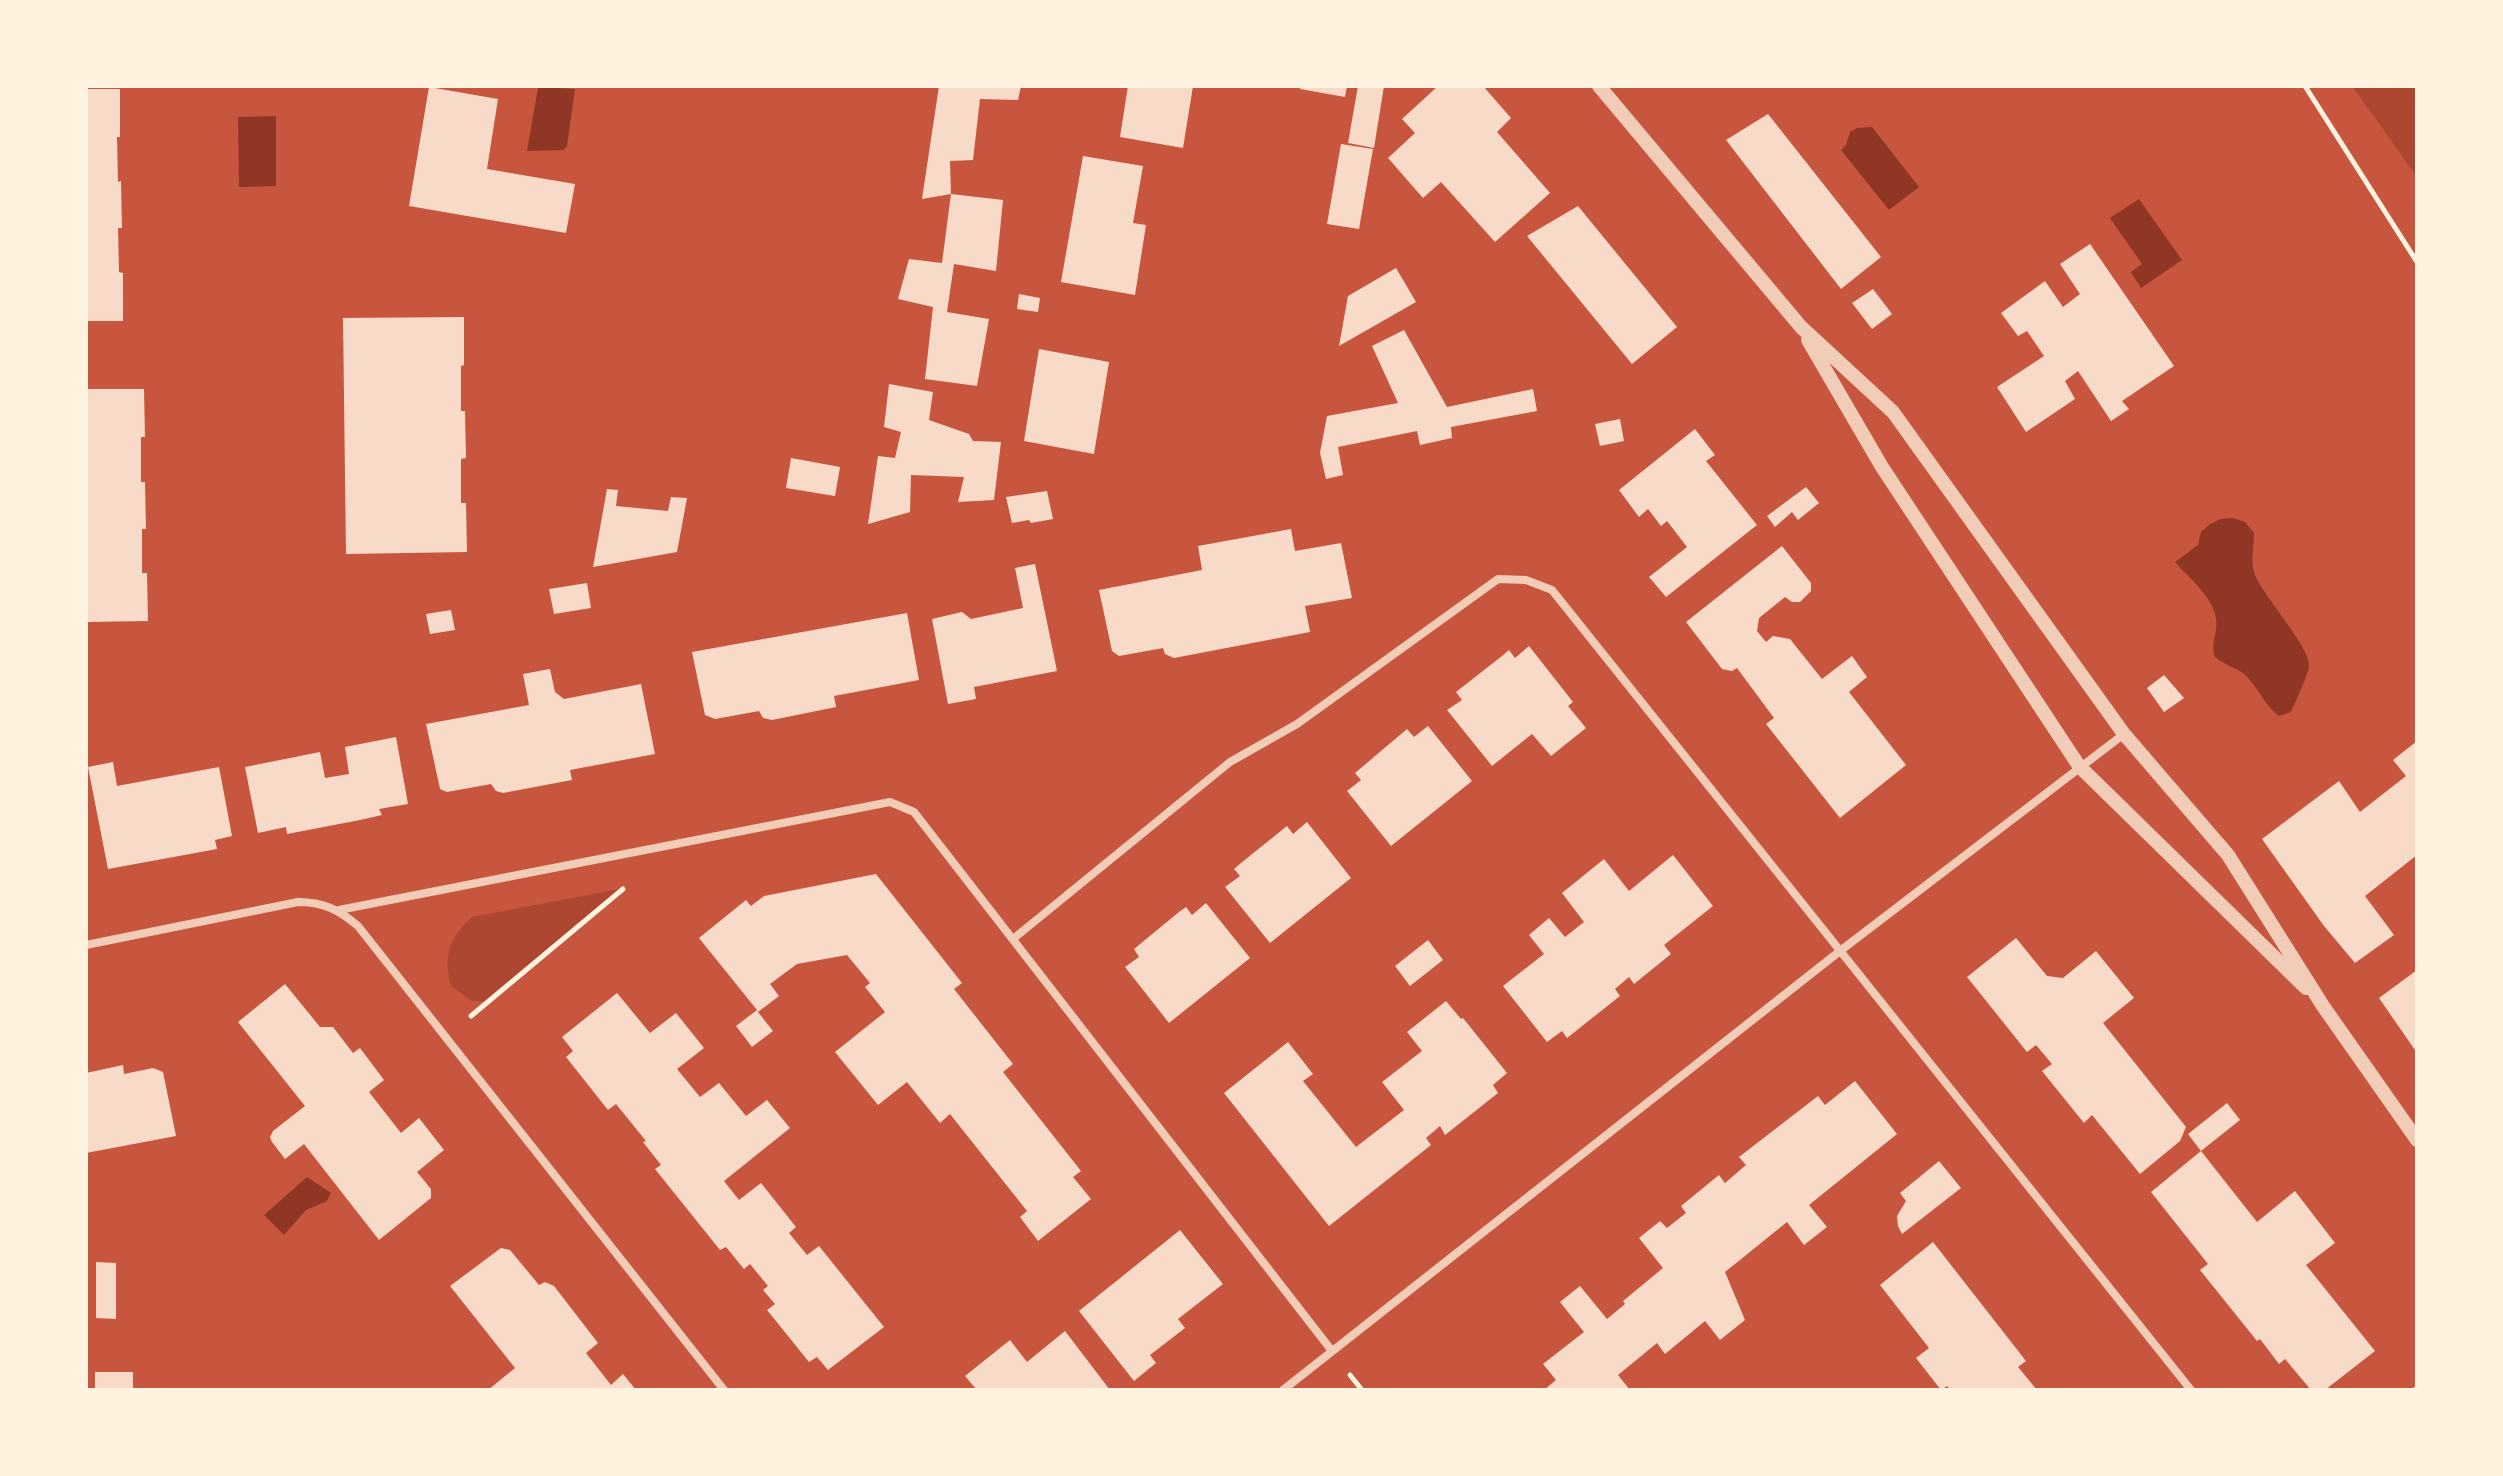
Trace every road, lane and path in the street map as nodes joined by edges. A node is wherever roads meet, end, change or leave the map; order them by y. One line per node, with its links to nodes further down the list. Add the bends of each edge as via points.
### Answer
1 (1599, 86): 4 (street)
2 (2305, 86): 3 (path)
3 (2417, 262)
4 (1801, 327): 5 (street, via 1893,412); 6 (street, via 1882,467)
5 (2124, 734): 6 (street); 12 (street, via 2228,855)
6 (2079, 766): 11 (street); 12 (street)
7 (618, 855): 8 (street); 9 (street, via 890,802 914,812); 13 (path, via 625,888)
8 (339, 910): 10 (street, via 298,902); 13 (street, via 358,926)
9 (1013, 939): 11 (street, via 1230,762 1297,724 1498,579 1526,580 1552,590); 15 (street)
10 (86, 945)
11 (1840, 951): 15 (street); 18 (street)
12 (2323, 1006): 14 (street)
13 (446, 1037): 16 (street)
14 (2416, 1134)
15 (1332, 1351): 17 (street)
16 (724, 1390)
17 (1283, 1390)
18 (2191, 1390)

